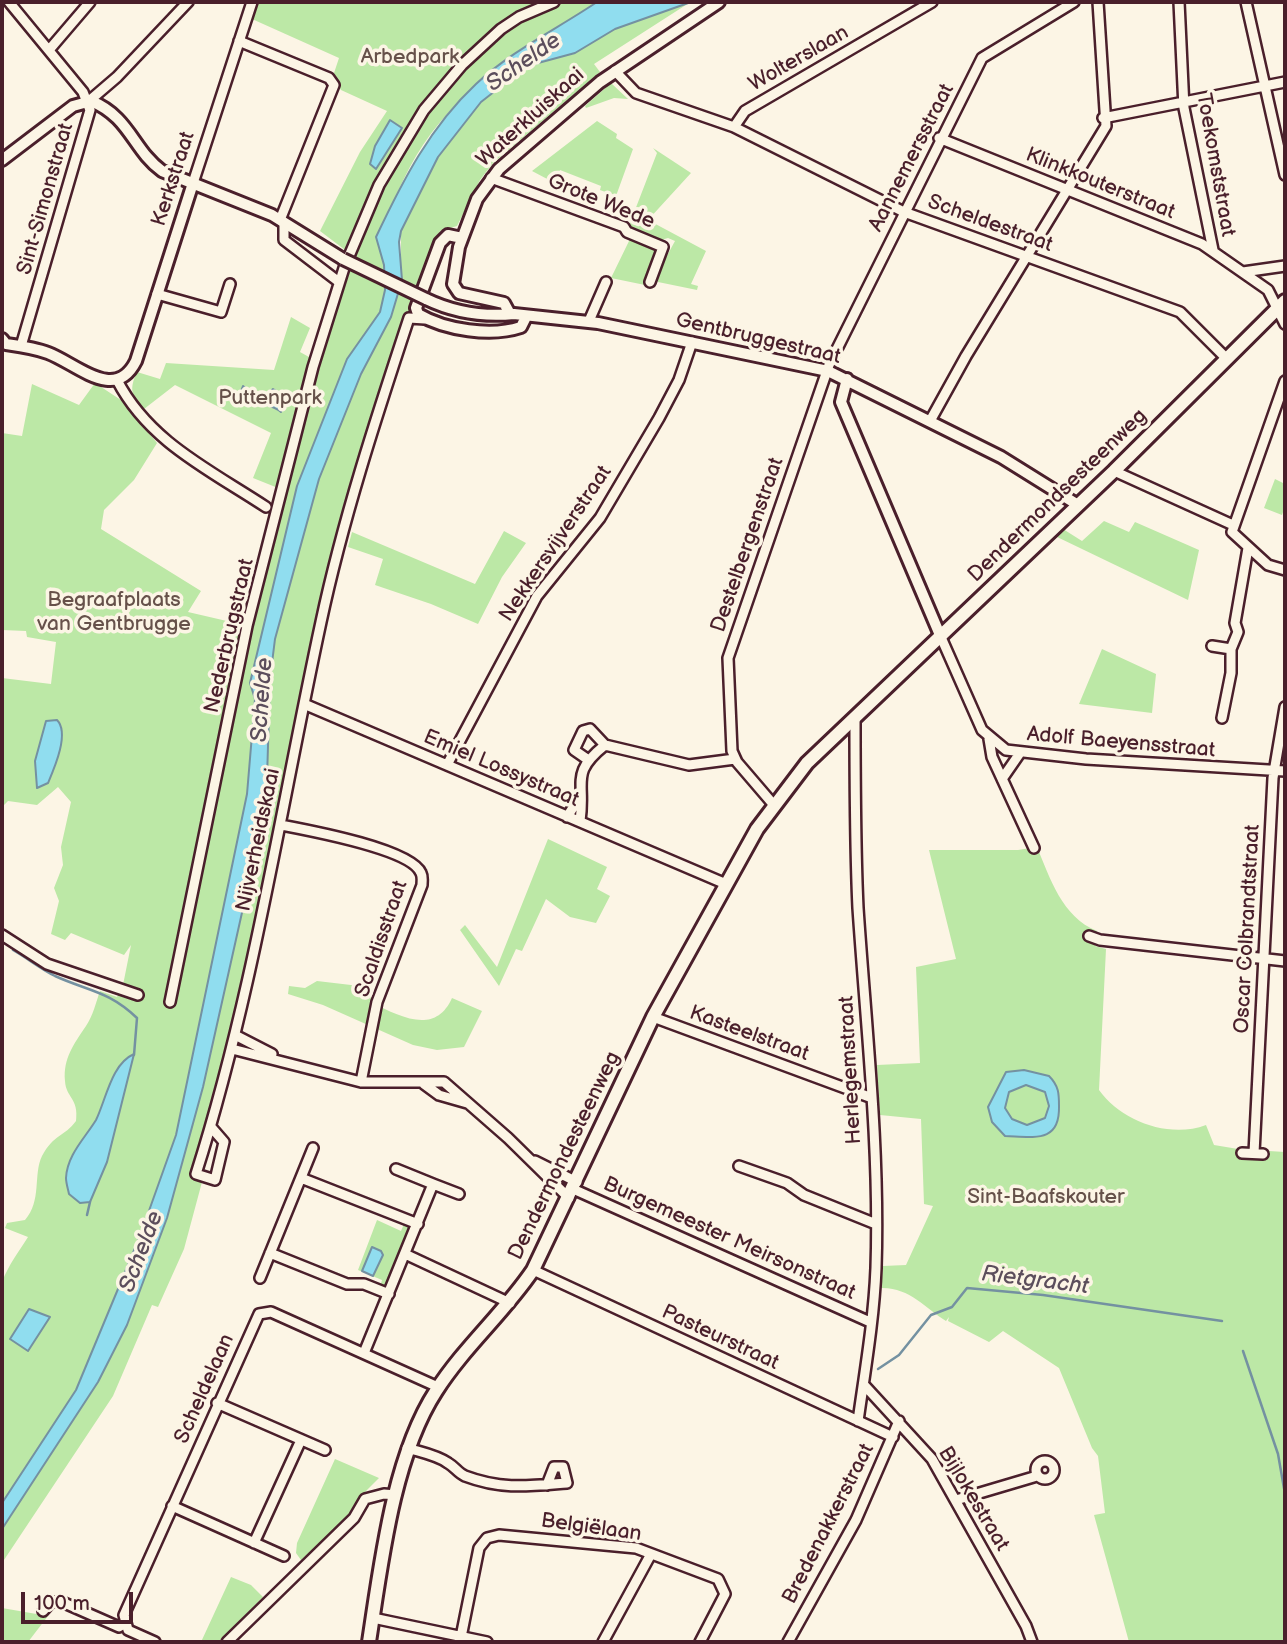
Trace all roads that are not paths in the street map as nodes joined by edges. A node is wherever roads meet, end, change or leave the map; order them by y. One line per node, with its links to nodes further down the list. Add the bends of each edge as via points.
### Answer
1 (9, 2): 13 (street)
2 (90, 2): 13 (street)
3 (188, 2): 17 (street)
4 (252, 2): 12 (street, Kerkstraat)
5 (554, 2): 33 (street, Nederbrugstraat, via 501,29 424,110 379,185)
6 (719, 2): 14 (street, Waterkluiskaai)
7 (932, 2): 20 (street, Wolterslaan, via 745,111)
8 (1074, 2): 21 (street, Aannemersstraat, via 982,58)
9 (1098, 2): 19 (street)
10 (1179, 2): 18 (street, Toekomststraat)
11 (1247, 2): 16 (street)
12 (239, 41): 26 (street, Kerkstraat); 29 (street, via 333,80 332,94)
13 (49, 50): 17 (street)
14 (615, 71): 20 (street, via 636,93); 25 (street, Waterkluiskaai)
15 (1285, 82): 16 (street)
16 (1264, 84): 18 (street); 22 (street)
17 (89, 101): 23 (street, via 73,106); 26 (street, Gentbruggestraat, via 125,124 150,162); 50 (street, Sint-Simonstraat)
18 (1184, 101): 19 (street); 31 (street, Toekomststraat)
19 (1103, 118): 27 (street, via 1106,125)
20 (734, 127): 28 (street, Scheldestraat)
21 (939, 138): 27 (street, Klinkkouterstraat); 28 (street, Aannemersstraat)
22 (1281, 141): 24 (street)
23 (2, 159)
24 (1285, 175)
25 (491, 178): 30 (street, Waterkluiskaai); 38 (street, Grote Wede, via 624,227 663,247)
26 (193, 183): 29 (street, Gentbruggestraat); 40 (street, Kerkstraat)
27 (1066, 190): 31 (street, Klinkkouterstraat); 32 (street)
28 (904, 212): 32 (street, Scheldestraat); 52 (street, Aannemersstraat)
29 (282, 222): 33 (street, Gentbruggestraat); 36 (street, via 284,240)
30 (462, 237): 42 (street, Waterkluiskaai, via 454,288 463,295 504,303); 44 (street, via 448,235 440,243 416,308)
31 (1213, 250): 35 (street, Klinkkouterstraat)
32 (1027, 256): 51 (street, Scheldestraat, via 1180,312); 56 (street)
33 (343, 264): 36 (street, Nederbrugstraat); 42 (street, Gentbruggestraat, bridge, via 471,314)
34 (1285, 265): 35 (street)
35 (1243, 272): 41 (street, Klinkkouterstraat)
36 (339, 282): 91 (street, Nederbrugstraat, via 247,626)
37 (606, 282): 45 (street)
38 (650, 282)
39 (230, 284): 40 (street, via 221,312)
40 (157, 294): 54 (street, Kerkstraat, via 133,368)
41 (1280, 306): 46 (street, Klinkkouterstraat); 51 (main road, Dendermondsesteenweg)
42 (510, 314): 43 (street, Gentbruggestraat); 47 (street)
43 (526, 317): 45 (street, Gentbruggestraat); 47 (street, via 521,327)
44 (426, 319): 47 (street); 66 (street, Nijverheidskaai, via 409,318 364,455 335,560)
45 (589, 321): 49 (street, Gentbruggestraat)
46 (1285, 324)
47 (503, 332)
48 (2, 340): 50 (street)
49 (692, 342): 52 (street, Gentbruggestraat); 75 (street, Nekkersvijverstraat, via 659,418 600,518 537,596)
50 (21, 346): 54 (street, via 43,351 102,381)
51 (1226, 358): 57 (main road, Dendermondsesteenweg)
52 (828, 371): 53 (street, Gentbruggestraat); 73 (street, Destelbergenstraat, via 728,658)
53 (847, 379): 56 (street, Gentbruggestraat); 63 (street, via 841,402)
54 (117, 380): 59 (street, via 164,441)
55 (1285, 381): 60 (street)
56 (930, 421): 58 (street, Gentbruggestraat, via 1001,457)
57 (1114, 471): 58 (main road, Dendermondsesteenweg); 60 (street)
58 (1078, 505): 63 (main road, Dendermondsesteenweg)
59 (266, 507)
60 (1233, 524): 61 (street, via 1232,532)
61 (1248, 548): 62 (street, via 1268,565); 65 (street, via 1235,623 1238,632)
62 (1285, 570)
63 (940, 635): 68 (main road, Dendermondsesteenweg); 70 (street)
64 (1212, 646): 65 (street)
65 (1231, 649): 69 (street)
66 (304, 704): 75 (street, Emiel Lossystraat); 83 (street, Nijverheidskaai)
67 (1285, 707): 77 (street, Oscar Colbrandtstraat)
68 (855, 717): 80 (main road, Dendermondsesteenweg); 97 (street, Herlegemstraat, via 856,865)
69 (1222, 718)
70 (989, 738): 72 (street, Adolf Baeyensstraat); 78 (street)
71 (605, 744): 73 (street, via 689,765); 74 (street); 74 (street, via 590,729 583,732 574,750)
72 (1020, 753): 77 (street, Adolf Baeyensstraat); 78 (street)
73 (733, 755): 80 (street)
74 (587, 759): 79 (street)
75 (447, 765): 81 (street, Emiel Lossystraat)
76 (1285, 771): 77 (street, Adolf Baeyensstraat)
77 (1274, 772): 88 (street, Oscar Colbrandtstraat)
78 (1002, 779): 84 (street)
79 (581, 794): 81 (street); 82 (street)
80 (773, 804): 85 (main road, Dendermondesteenweg)
81 (567, 817): 82 (street, Emiel Lossystraat)
82 (580, 821): 85 (street, Emiel Lossystraat)
83 (281, 825): 93 (street, Nijverheidskaai); 96 (street, Scaldisstraat, via 359,841 414,865 421,873 422,884 377,1002)
84 (1034, 848)
85 (726, 884): 92 (main road, Dendermondesteenweg)
86 (2, 935): 90 (street, via 47,964)
87 (1089, 936): 88 (street)
88 (1264, 958): 89 (street); 100 (street, Oscar Colbrandtstraat, via 1259,1154)
89 (1285, 961)
90 (138, 995)
91 (170, 1002)
92 (653, 1017): 97 (street, Kasteelstraat); 106 (main road, Dendermondesteenweg)
93 (235, 1035): 94 (street, Nijverheidskaai); 95 (street)
94 (232, 1049): 95 (street); 98 (street, Nijverheidskaai)
95 (279, 1059): 96 (street)
96 (361, 1082): 101 (street, via 424,1084 439,1095 468,1104)
97 (872, 1098): 109 (street, Herlegemstraat)
98 (211, 1128): 98 (street, Nijverheidskaai, via 196,1174 215,1180 224,1142)
99 (313, 1148): 104 (street)
100 (1242, 1153)
101 (527, 1157): 106 (street); 106 (street, Burgemeester Meirsonstraat)
102 (739, 1166): 109 (street)
103 (396, 1168): 105 (street)
104 (301, 1178): 108 (street); 110 (street)
105 (433, 1184): 107 (street); 108 (street)
106 (573, 1190): 112 (main road, Dendermondesteenweg); 116 (street, Burgemeester Meirsonstraat)
107 (459, 1194)
108 (418, 1224): 111 (street)
109 (876, 1224): 116 (street, Herlegemstraat)
110 (270, 1252): 113 (street); 114 (street, via 346,1284 365,1284)
111 (405, 1254): 114 (street); 115 (street)
112 (533, 1270): 115 (main road, Dendermondesteenweg); 121 (street, Pasteurstraat)
113 (260, 1278)
114 (389, 1294): 117 (street)
115 (510, 1303): 119 (main road, Dendermondesteenweg)
116 (870, 1322): 118 (street, Herlegemstraat)
117 (364, 1353): 119 (street, Scheldelaan); 120 (street, Scheldelaan, via 263,1312)
118 (865, 1386): 121 (street, Herlegemstraat); 122 (street, Bijlokestraat)
119 (438, 1387): 125 (main road, Dendermondesteenweg)
120 (217, 1403): 124 (street); 131 (street, Scheldelaan)
121 (858, 1421): 123 (street, Pasteurstraat)
122 (899, 1421): 123 (street, Bredenakkerstraat); 130 (street, Bijlokestraat, via 932,1459)
123 (893, 1437): 145 (street, Bredenakkerstraat, via 856,1520)
124 (301, 1440): 126 (street); 132 (street)
125 (407, 1448): 128 (street, via 497,1487); 129 (main road, Dendermondesteenweg)
126 (325, 1450)
127 (1038, 1476): 130 (street)
128 (547, 1485)
129 (396, 1495): 136 (main road, Dendermondesteenweg); 140 (street, via 384,1493 365,1499 354,1518)
130 (956, 1500): 146 (street, Bijlokestraat)
131 (172, 1506): 132 (street); 137 (street, Scheldelaan)
132 (254, 1542): 134 (street)
133 (651, 1554): 138 (street, Belgiëlaan, via 636,1548 550,1539 487,1538 479,1548); 143 (street); 144 (street, Belgiëlaan, via 718,1579 724,1586 720,1606)
134 (284, 1556)
135 (43, 1611): 137 (street, via 51,1602 62,1602 118,1627)
136 (373, 1618): 138 (street); 141 (main road, Dendermondesteenweg)
137 (124, 1624): 139 (street)
138 (460, 1639): 142 (street)
139 (155, 1642)
140 (227, 1642)
141 (369, 1642)
142 (487, 1642)
143 (603, 1642)
144 (700, 1642)
145 (788, 1642)
146 (1032, 1642)

